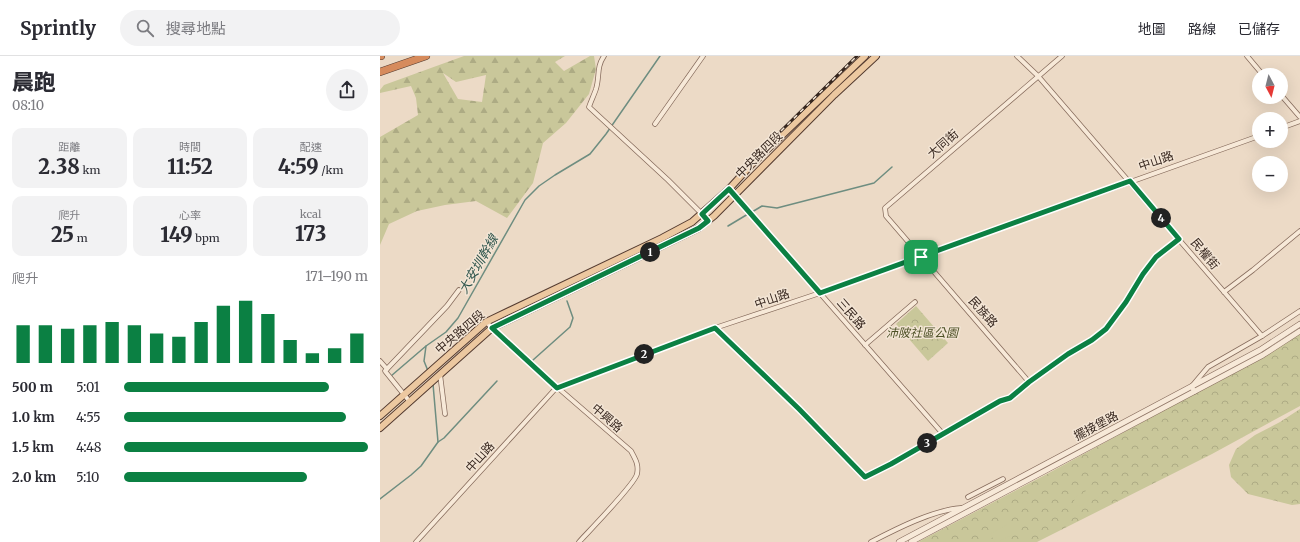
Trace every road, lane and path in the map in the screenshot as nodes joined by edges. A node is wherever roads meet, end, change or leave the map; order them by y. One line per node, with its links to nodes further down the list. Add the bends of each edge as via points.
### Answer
1 (426, 56): 10 (highway)
2 (604, 56): 21 (street, via 598,69 596,89 589,107)
3 (703, 56): 15 (street)
4 (865, 56): 19 (main road, 中央路四段)
5 (876, 56): 20 (main road, 中央路四段)
6 (1017, 56): 11 (street, 民權街)
7 (1062, 56): 11 (street, 大同街)
8 (1247, 56): 9 (street)
9 (1257, 68)
10 (380, 72)
11 (1038, 76): 18 (street, 民權街); 25 (street, 大同街, via 885,208 886,216)
12 (1288, 103): 13 (street)
13 (1300, 117)
14 (1300, 121): 16 (street)
15 (655, 124)
16 (1288, 125)
17 (1252, 138): 18 (street, 中山路)
18 (1130, 181): 24 (street, 民權街); 25 (street, 中山路)
19 (729, 189): 20 (street, 三民路); 21 (main road, 中央路四段)
20 (734, 195): 22 (main road, 中央路四段); 28 (street, 三民路)
21 (702, 214): 22 (street); 31 (main road, 中央路四段, via 662,238)
22 (708, 221): 33 (main road, 中央路四段, via 688,234)
23 (1300, 231): 27 (street)
24 (1179, 239): 27 (street, 民權街); 41 (street, via 1156,257 1106,329)
25 (921, 257): 28 (street, 中山路); 41 (street, 民族路)
26 (459, 290): 39 (street)
27 (1224, 292): 36 (street, 民權街)
28 (820, 293): 34 (street, 中山路); 37 (street, 三民路)
29 (916, 302): 37 (street)
30 (1300, 311): 36 (street)
31 (486, 322): 33 (street, 中興路); 44 (main road, 中央路四段)
32 (1300, 324): 43 (street, 擺接堡路)
33 (492, 328): 40 (main road, 中央路四段); 42 (street, 中興路)
34 (715, 328): 42 (street, 中山路); 49 (street, via 865,477)
35 (1300, 331): 43 (street, 擺接堡路, via 1263,355)
36 (1262, 336): 43 (street, via 1208,367)
37 (865, 345): 49 (street, 三民路)
38 (380, 361): 39 (street)
39 (387, 369): 44 (street, via 385,371)
40 (440, 373): 45 (main road, 中央路四段); 46 (street)
41 (1029, 382): 49 (street, via 1010,398 1000,401)
42 (557, 388): 53 (street, 中山路); 54 (street, 中興路, via 631,451 638,463 637,476)
43 (1193, 389): 52 (street, 擺接堡路); 57 (street, 擺接堡路)
44 (403, 395): 45 (street); 47 (main road, 中央路四段)
45 (410, 402): 48 (main road, 中央路四段)
46 (445, 414)
47 (380, 416)
48 (380, 428)
49 (943, 434)
50 (1003, 478): 51 (street)
51 (968, 497)
52 (964, 508): 55 (street, via 951,509 905,525); 56 (street, 擺接堡路)
53 (416, 542)
54 (579, 542)
55 (871, 542)
56 (899, 542)
57 (911, 542)

